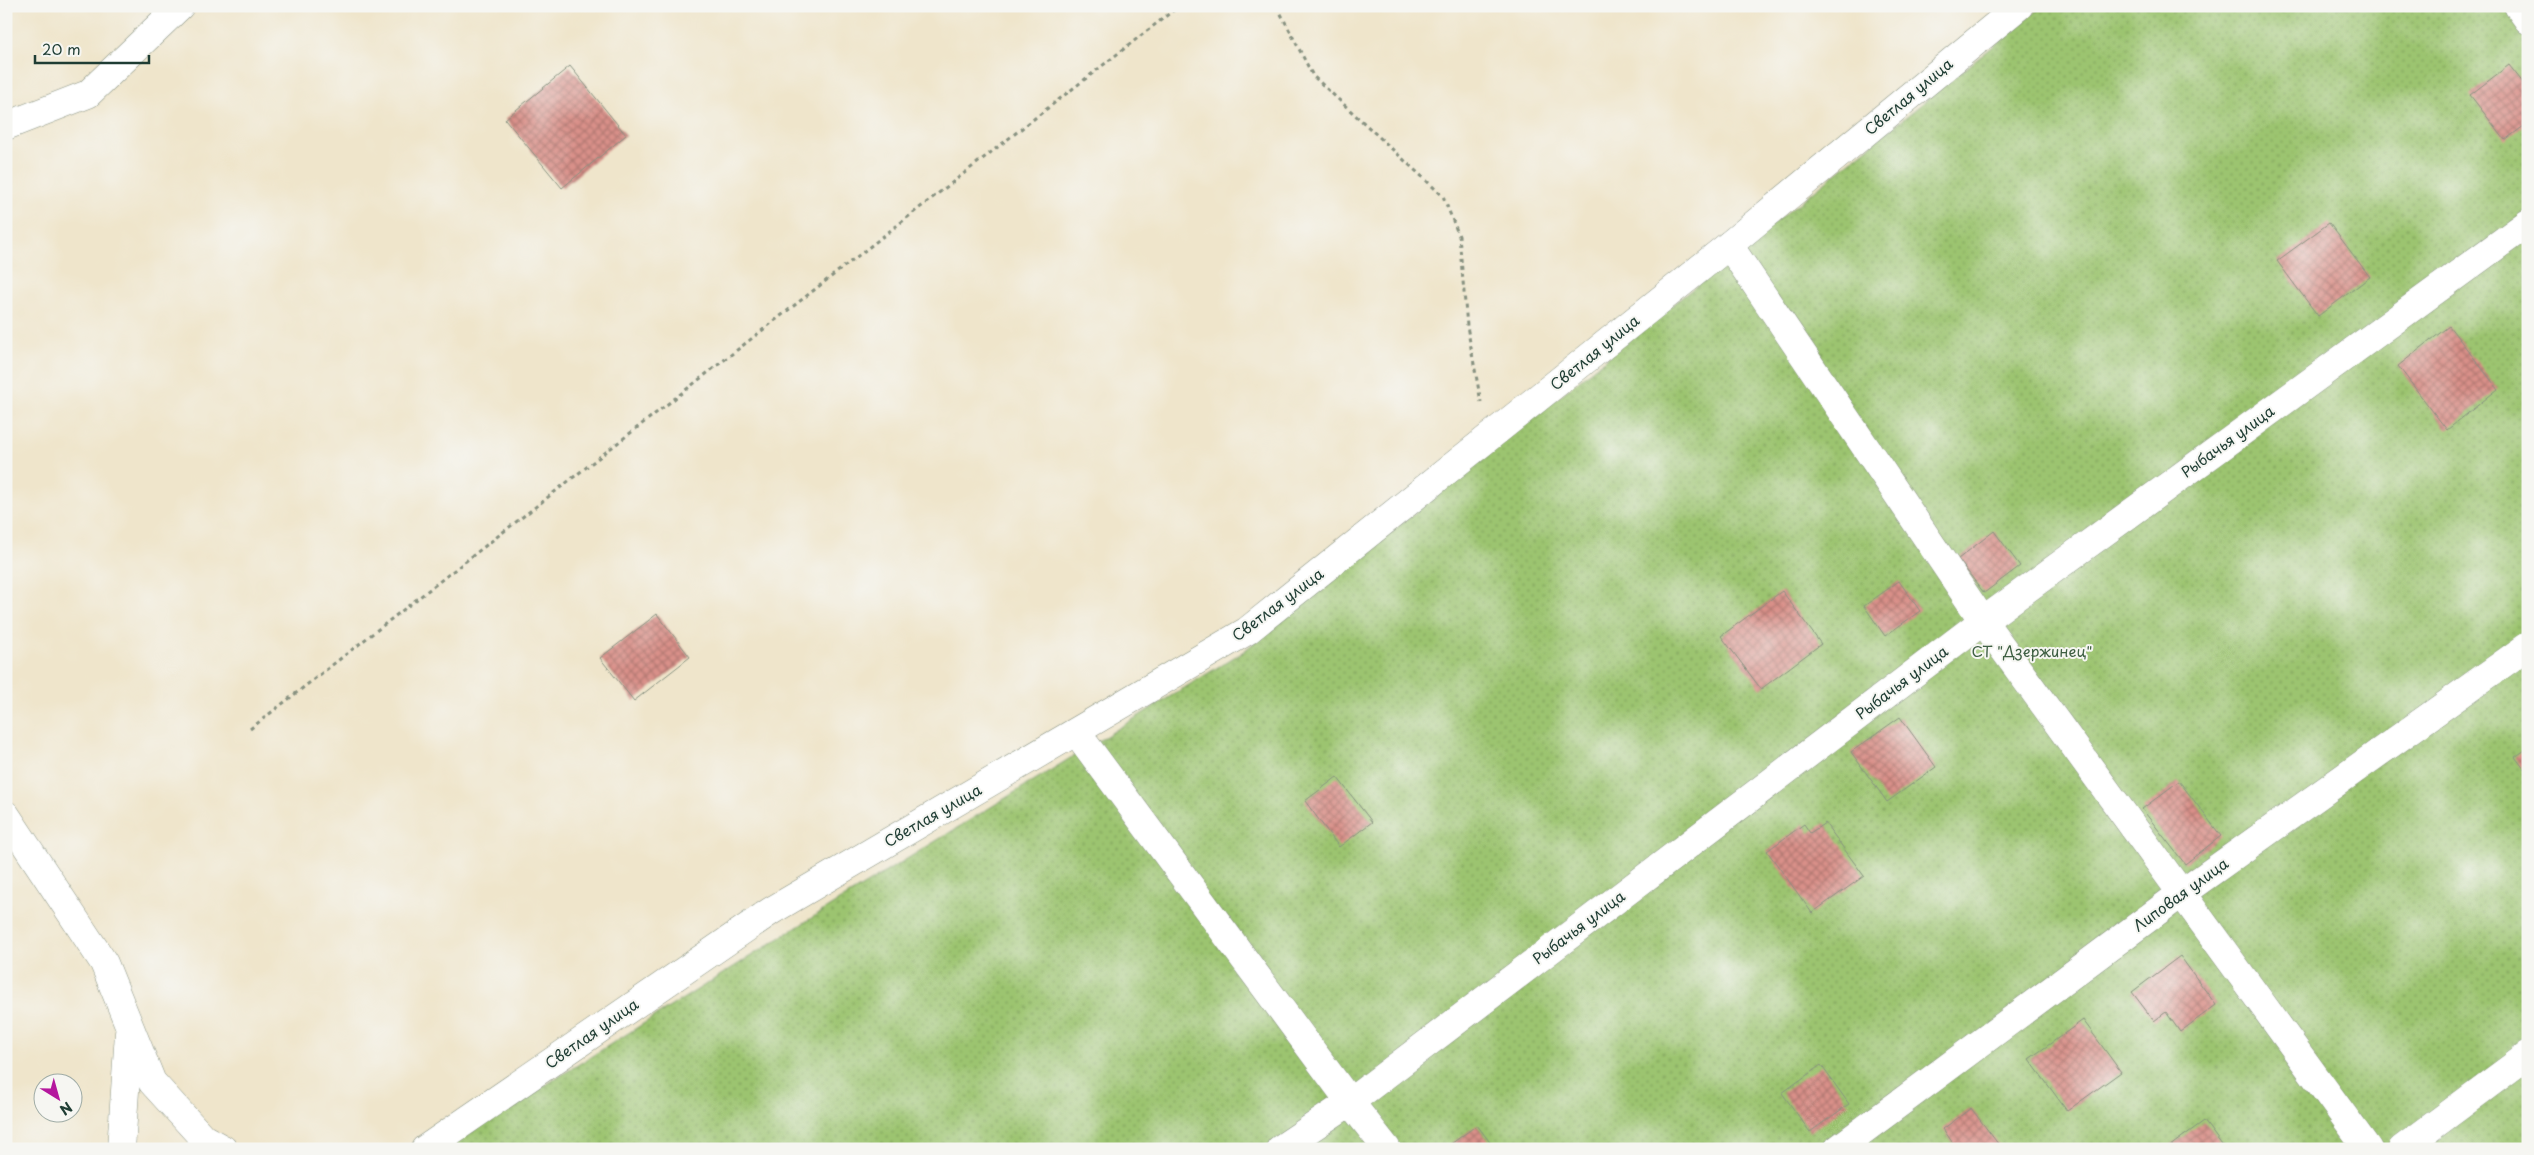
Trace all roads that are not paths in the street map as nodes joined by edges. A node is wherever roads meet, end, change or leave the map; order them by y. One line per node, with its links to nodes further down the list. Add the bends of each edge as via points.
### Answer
1 (180, 6): 5 (street, via 88,94)
2 (2018, 6): 7 (street, Светлая улица)
3 (2518, 6): 4 (street)
4 (2528, 20)
5 (6, 126)
6 (2528, 223): 8 (street, Рыбачья улица)
7 (1729, 245): 8 (street); 10 (street, Светлая улица, via 1247,631)
8 (1983, 621): 12 (street); 15 (street, Рыбачья улица)
9 (2528, 646): 12 (street, Липовая улица)
10 (1077, 733): 15 (street); 18 (street, Светлая улица, via 771,911)
11 (6, 815): 13 (street, via 104,963)
12 (2182, 894): 21 (street, Липовая улица); 22 (street)
13 (130, 1029): 16 (street); 17 (street, via 152,1082 203,1138)
14 (2528, 1055): 23 (street)
15 (1350, 1102): 19 (street, Рыбачья улица); 20 (street)
16 (121, 1149)
17 (224, 1149)
18 (425, 1149)
19 (1280, 1149)
20 (1387, 1149)
21 (1838, 1149)
22 (2368, 1149)
23 (2402, 1149)

